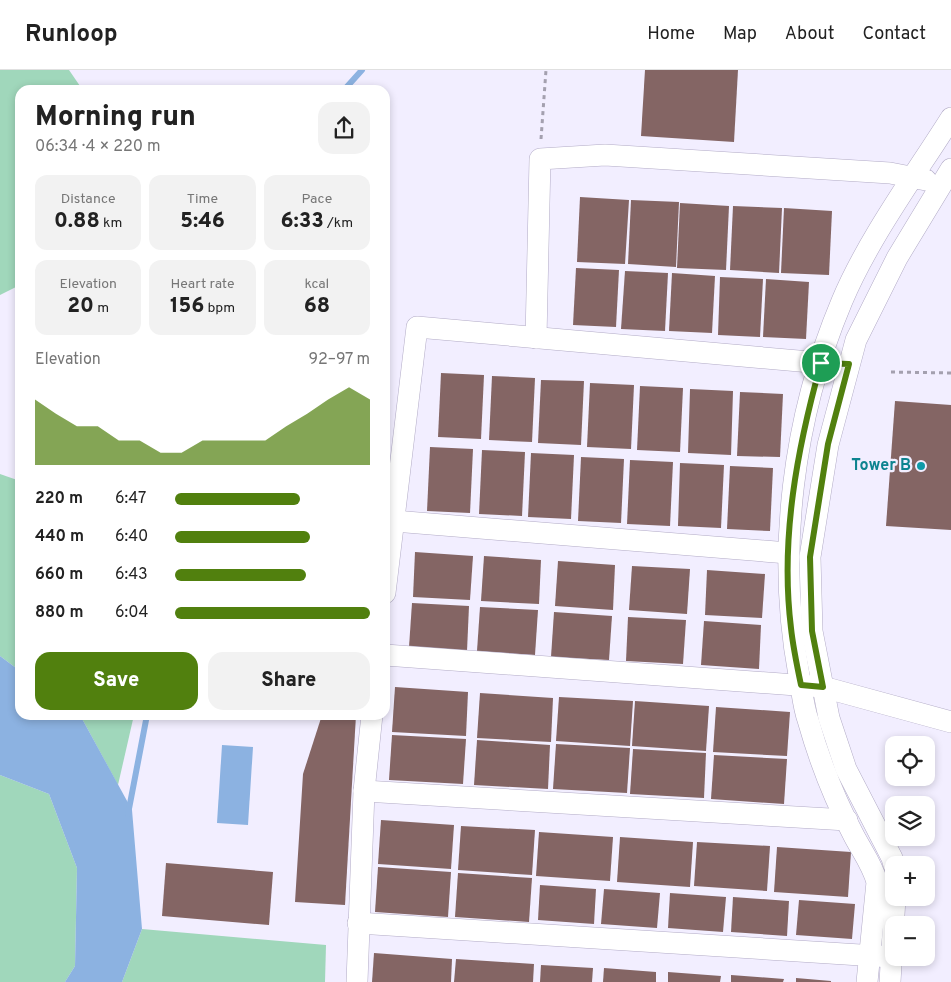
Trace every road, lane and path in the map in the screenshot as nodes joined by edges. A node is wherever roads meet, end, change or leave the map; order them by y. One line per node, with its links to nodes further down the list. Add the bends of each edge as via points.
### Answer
1 (546, 70): 3 (path)
2 (951, 118): 4 (street)
3 (540, 159): 4 (street, via 606,155); 6 (street)
4 (915, 177): 5 (street); 7 (street, via 874,241 842,300)
5 (947, 178): 8 (street, via 884,282 856,340)
6 (536, 338): 7 (street); 11 (street, via 417,327)
7 (821, 363): 8 (street); 13 (street, via 803,428 794,478)
8 (849, 364): 16 (street, via 828,444 810,557 812,631)
9 (892, 372): 10 (path)
10 (951, 373)
11 (394, 521): 12 (street); 13 (street)
12 (390, 553)
13 (788, 553): 15 (street, via 791,630)
14 (390, 655): 15 (street)
15 (801, 685): 16 (street); 20 (street, via 807,718 824,770)
16 (823, 687): 18 (street); 21 (street, via 829,718 846,769)
17 (371, 720): 19 (street)
18 (951, 722)
19 (364, 791): 20 (street); 22 (street)
20 (847, 820): 23 (street, via 877,882)
21 (890, 856)
22 (358, 923): 23 (street); 26 (street)
23 (868, 955): 24 (street); 27 (street)
24 (885, 956)
25 (891, 966): 28 (street)
26 (357, 982)
27 (867, 982)
28 (890, 982)

